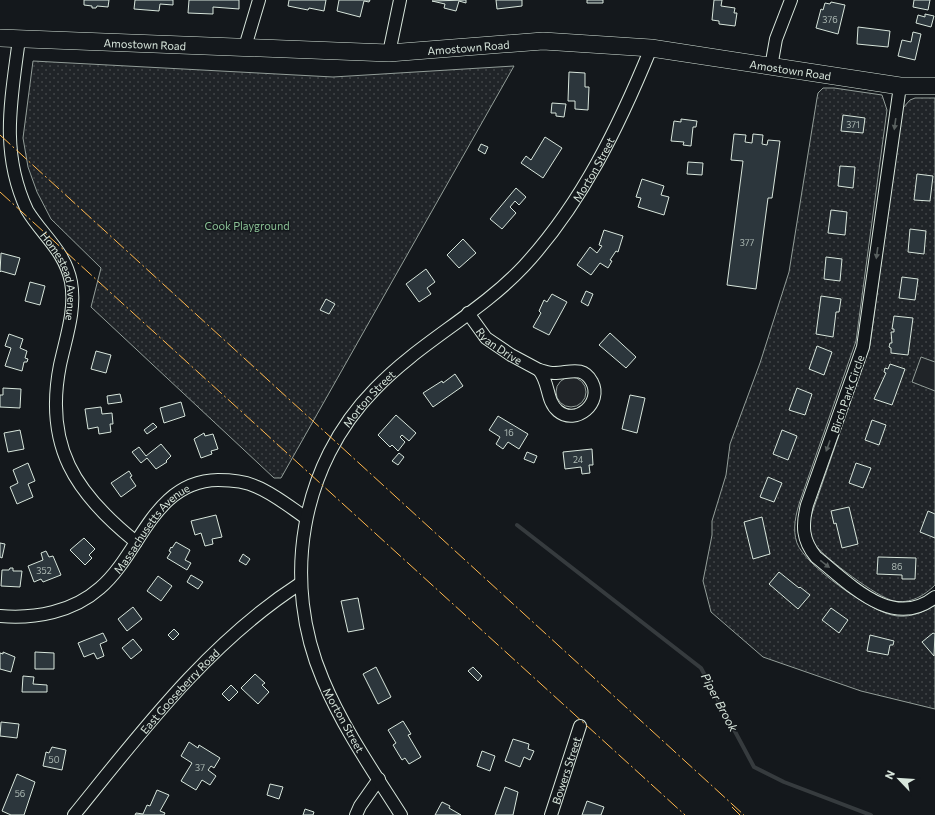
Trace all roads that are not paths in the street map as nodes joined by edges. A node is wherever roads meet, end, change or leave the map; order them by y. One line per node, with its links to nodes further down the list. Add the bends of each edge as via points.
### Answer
1 (259, 0): 6 (street)
2 (400, 0): 8 (street)
3 (791, 0): 9 (street, via 776,39)
4 (0, 38): 5 (street, Amostown Road)
5 (19, 39): 6 (street, Amostown Road); 15 (street, Homestead Avenue, via 7,125 11,172 28,212 64,260 72,290 70,324 56,393 59,437 68,462 87,495 103,515)
6 (245, 47): 8 (street, Amostown Road)
7 (651, 48): 8 (street, Amostown Road, via 543,41); 9 (street, Amostown Road); 12 (street, Morton Street, via 612,135 560,222 514,277)
8 (389, 53)
9 (771, 67): 10 (street, Amostown Road)
10 (900, 86): 11 (street, Amostown Road); 17 (street, Birch Park Circle, one-way to 17, via 863,347 807,505 803,531 809,549 816,557 881,605 897,609 910,608)
11 (935, 86)
12 (468, 313): 13 (street, Ryan Drive, via 486,338); 14 (street, Morton Street, via 400,365 353,413 337,437 323,466 314,487)
13 (539, 370): 13 (street, Ryan Drive, via 548,384 552,403 560,412 577,415 591,405 594,388 585,374 573,370 554,373)
14 (306, 518): 15 (street, Massachusetts Avenue, via 256,486 233,480 203,481 183,489 166,502); 16 (street, Morton Street, via 301,554)
15 (136, 542): 18 (street, Massachusetts Avenue, via 110,578 78,602 56,611 33,616)
16 (301, 583): 20 (street, Morton Street, via 309,639 322,678 339,714); 21 (street, East Gooseberry Road, via 249,621 188,679)
17 (935, 597)
18 (0, 616)
19 (580, 726): 24 (street, Bowers Street)
20 (379, 779): 22 (street); 23 (street, Morton Street)
21 (74, 815)
22 (356, 815)
23 (401, 815)
24 (551, 815)

